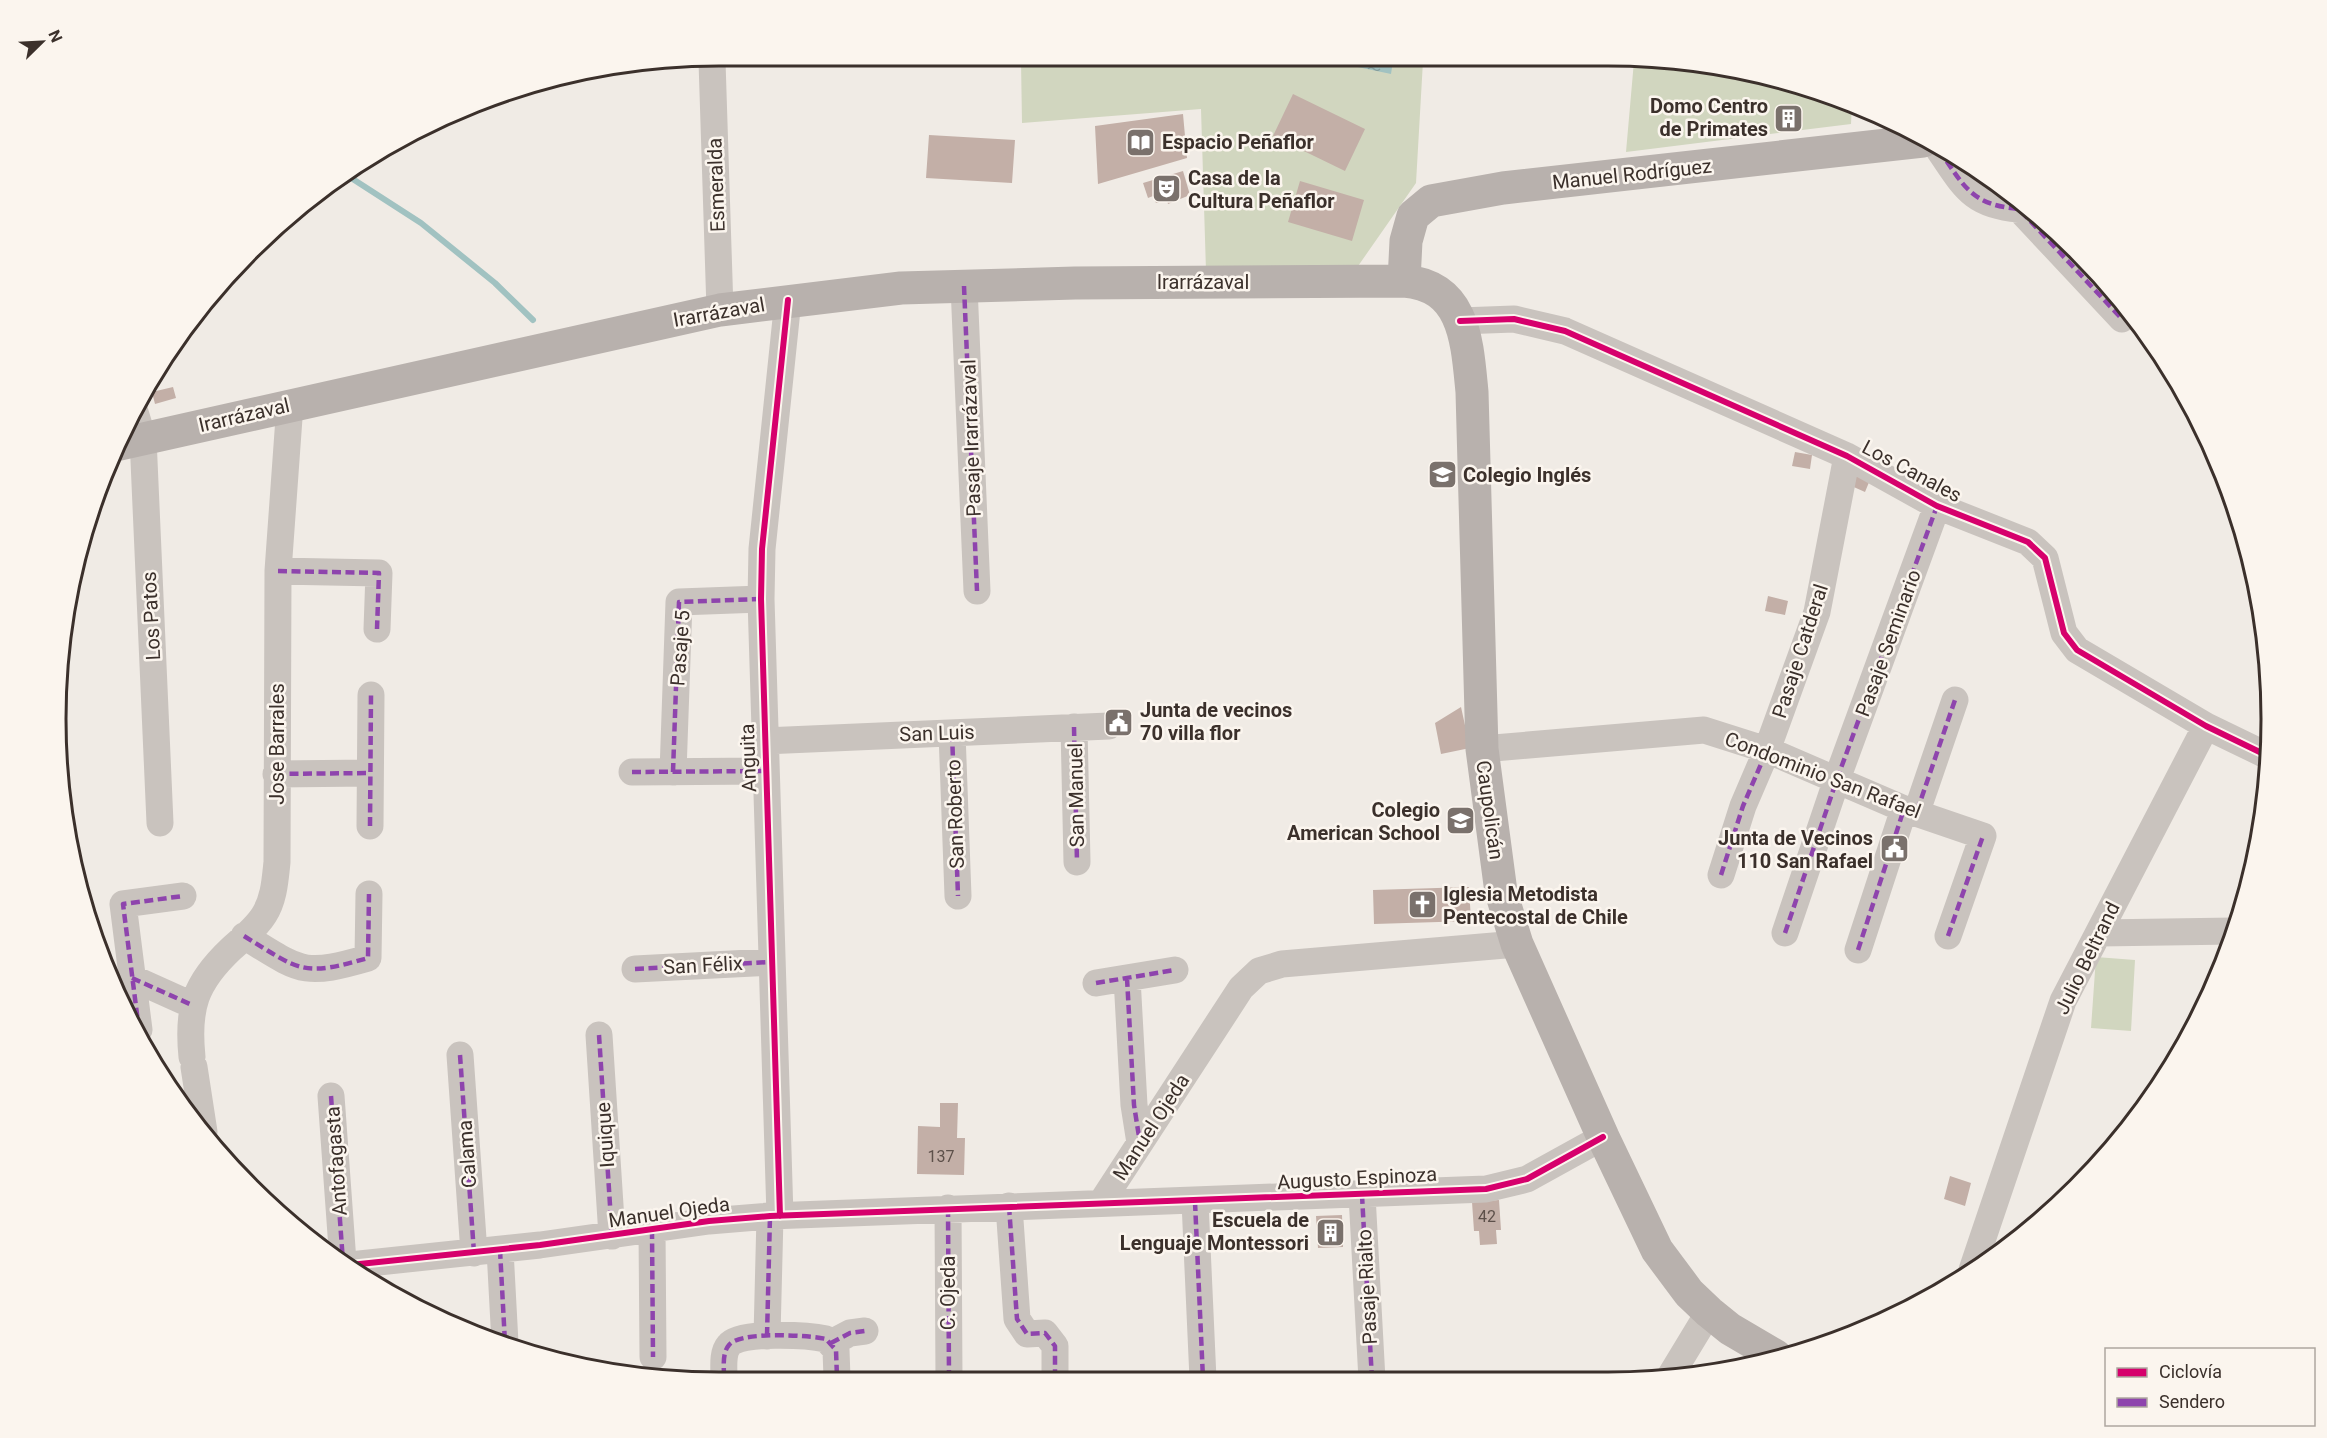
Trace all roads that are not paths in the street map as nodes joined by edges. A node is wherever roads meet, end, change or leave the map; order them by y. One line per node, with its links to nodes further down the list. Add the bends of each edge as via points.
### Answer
1 (712, 66): 9 (street, Esmeralda)
2 (1914, 142): 6 (main road, Manuel Rodríguez, via 1503,188 1431,201 1413,216 1406,241)
3 (1950, 163): 4 (street, via 1960,185 1994,207)
4 (2009, 204)
5 (2047, 236): 10 (street)
6 (1404, 281): 7 (main road, Irarrázaval); 11 (main road, Irarrázaval, via 1437,290 1452,302)
7 (964, 285): 8 (main road, Irarrázaval); 18 (street, Pasaje Irarrázaval)
8 (788, 300): 9 (main road, Irarrázaval); 19 (street, Anguita, via 762,549)
9 (720, 310): 12 (main road, Irarrázaval)
10 (2122, 319)
11 (1460, 321): 15 (street, Los Canales, via 1514,319 1565,331); 28 (main road, Caupolicán, via 1472,392)
12 (290, 404): 13 (main road, Irarrázaval); 17 (street, Jose Barrales)
13 (133, 431)
14 (131, 434): 38 (street, Los Patos)
15 (1846, 456): 16 (street, Los Canales); 29 (street, Pasaje Catderal, via 1817,612)
16 (1937, 506): 24 (street, Los Canales, via 2028,542 2045,558 2064,633 2078,650); 36 (street, Pasaje Seminario)
17 (278, 571): 20 (street, via 379,573); 35 (street, Jose Barrales)
18 (978, 591)
19 (761, 608): 27 (street, Anguita); 33 (street, Pasaje 5, via 680,602)
20 (377, 629)
21 (371, 695): 34 (street)
22 (1955, 700): 37 (street)
23 (1109, 726): 25 (street, San Luis)
24 (2206, 726): 30 (street, Los Canales); 47 (street, Julio Beltrand)
25 (1074, 728): 26 (street, San Luis); 40 (street, San Manuel)
26 (952, 733): 27 (street, San Luis); 44 (street, San Roberto)
27 (764, 741): 31 (street, Anguita)
28 (1482, 749): 29 (street, Condominio San Rafael, via 1704,730); 50 (main road, Caupolicán, via 1501,892)
29 (1767, 750): 36 (street, Condominio San Rafael); 41 (street, Pasaje Catderal, via 1743,806)
30 (2260, 752)
31 (765, 771): 33 (street); 52 (street, Anguita)
32 (632, 772): 33 (street)
33 (673, 772)
34 (370, 773): 35 (street); 39 (street)
35 (276, 774): 48 (street, Jose Barrales, via 274,891 263,916)
36 (1837, 778): 37 (street, Condominio San Rafael); 46 (street, Pasaje Seminario)
37 (1911, 810): 49 (street, Condominio San Rafael, via 1983,836); 51 (street)
38 (160, 823)
39 (370, 826)
40 (1077, 862)
41 (1721, 875)
42 (369, 894): 48 (street, via 368,958 327,970 304,970)
43 (183, 896): 55 (street, via 123,904)
44 (958, 896)
45 (2225, 931): 47 (street)
46 (1785, 933)
47 (2099, 933): 76 (street, Julio Beltrand, via 2063,1001)
48 (244, 936): 58 (street, Jose Barrales, via 205,979)
49 (1948, 936)
50 (1517, 944): 64 (main road, Caupolicán); 65 (street, Manuel Ojeda, via 1282,964 1259,971 1241,988)
51 (1858, 950)
52 (771, 962): 53 (street, San Félix); 71 (street, Anguita)
53 (635, 969)
54 (1175, 970): 56 (street)
55 (132, 978): 58 (street); 59 (street)
56 (1128, 978): 57 (street); 65 (street, via 1134,1105)
57 (1096, 983)
58 (192, 1005): 63 (street, Jose Barrales, via 190,1030)
59 (137, 1016)
60 (599, 1035): 73 (street, Iquique)
61 (460, 1055): 74 (street, Calama)
62 (331, 1096): 75 (street, Antofagasta)
63 (202, 1118)
64 (1603, 1137): 66 (street, Augusto Espinoza, via 1527,1179 1500,1187); 78 (main road, Caupolicán, via 1657,1250 1689,1293)
65 (1140, 1143): 68 (street, Manuel Ojeda)
66 (1362, 1195): 67 (street, Augusto Espinoza); 91 (street, Pasaje Rialto)
67 (1195, 1202): 68 (street, Augusto Espinoza); 90 (street)
68 (1101, 1203): 69 (street, Manuel Ojeda)
69 (1009, 1206): 70 (street, Manuel Ojeda); 89 (street, via 1017,1319 1028,1334 1045,1333 1055,1346)
70 (948, 1208): 71 (street, Manuel Ojeda); 88 (street, C. Ojeda)
71 (775, 1216): 72 (street, Manuel Ojeda); 81 (street, Anguita)
72 (652, 1230): 73 (street, Manuel Ojeda); 84 (street)
73 (612, 1236): 74 (street, Manuel Ojeda)
74 (487, 1251): 77 (street, Manuel Ojeda); 80 (street, Calama)
75 (342, 1252)
76 (1976, 1259)
77 (359, 1264)
78 (1709, 1312): 83 (main road, Caupolicán); 85 (street)
79 (865, 1331): 82 (street)
80 (504, 1335)
81 (767, 1336): 82 (street); 86 (street, via 743,1336 730,1342 724,1355)
82 (831, 1342): 87 (street, via 837,1355)
83 (1769, 1352)
84 (653, 1357)
85 (1675, 1368)
86 (724, 1372)
87 (837, 1372)
88 (949, 1372)
89 (1055, 1372)
90 (1203, 1372)
91 (1372, 1372)

